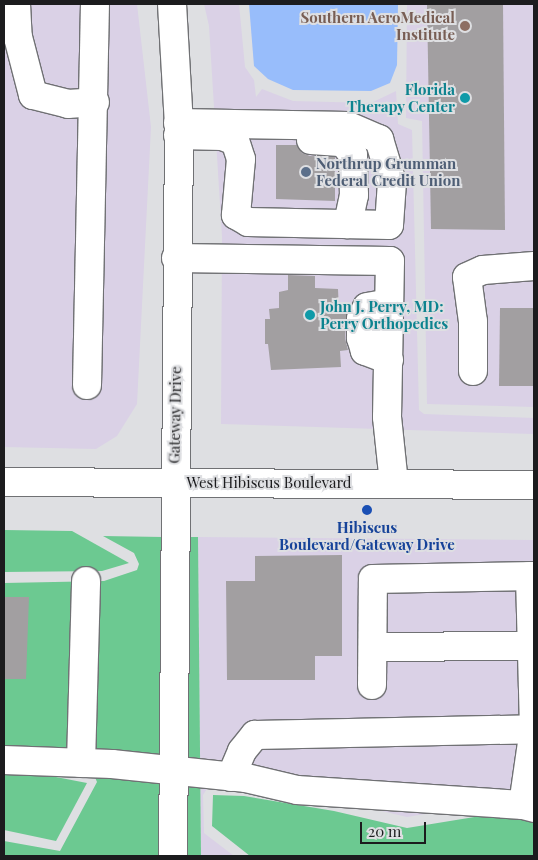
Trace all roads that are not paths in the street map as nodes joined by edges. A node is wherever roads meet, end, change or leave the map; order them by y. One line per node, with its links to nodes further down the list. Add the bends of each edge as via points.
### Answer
1 (16, 4): 4 (street, via 18,37 33,95 68,104)
2 (95, 4): 4 (street)
3 (172, 4): 6 (street, Gateway Drive)
4 (95, 102): 11 (street)
5 (250, 127): 6 (street); 7 (street, via 275,139 343,142 353,155 354,195); 7 (street, via 348,126 379,139 392,182 389,226)
6 (178, 129): 7 (street, via 235,141 241,159 236,215 248,222); 8 (street, Gateway Drive)
7 (348, 224)
8 (176, 258): 13 (street, Gateway Drive); 14 (street, via 390,261 387,417)
9 (534, 266): 10 (street, via 483,270 467,277 473,322)
10 (473, 371)
11 (88, 385)
12 (4, 482): 13 (street, West Hibiscus Boulevard)
13 (174, 482): 14 (street, West Hibiscus Boulevard); 24 (street, Gateway Drive)
14 (394, 484): 15 (street, West Hibiscus Boulevard)
15 (534, 485)
16 (532, 576): 18 (street); 19 (street, via 373,579)
17 (86, 581): 23 (street)
18 (532, 646): 19 (street); 21 (street)
19 (372, 647): 20 (street)
20 (372, 685)
21 (534, 729): 25 (street, via 255,735 242,751); 26 (street)
22 (4, 760): 23 (street)
23 (81, 763): 24 (street)
24 (173, 772): 25 (street); 27 (street, Gateway Drive)
25 (231, 777): 26 (street, via 297,790)
26 (529, 807)
27 (173, 856)

